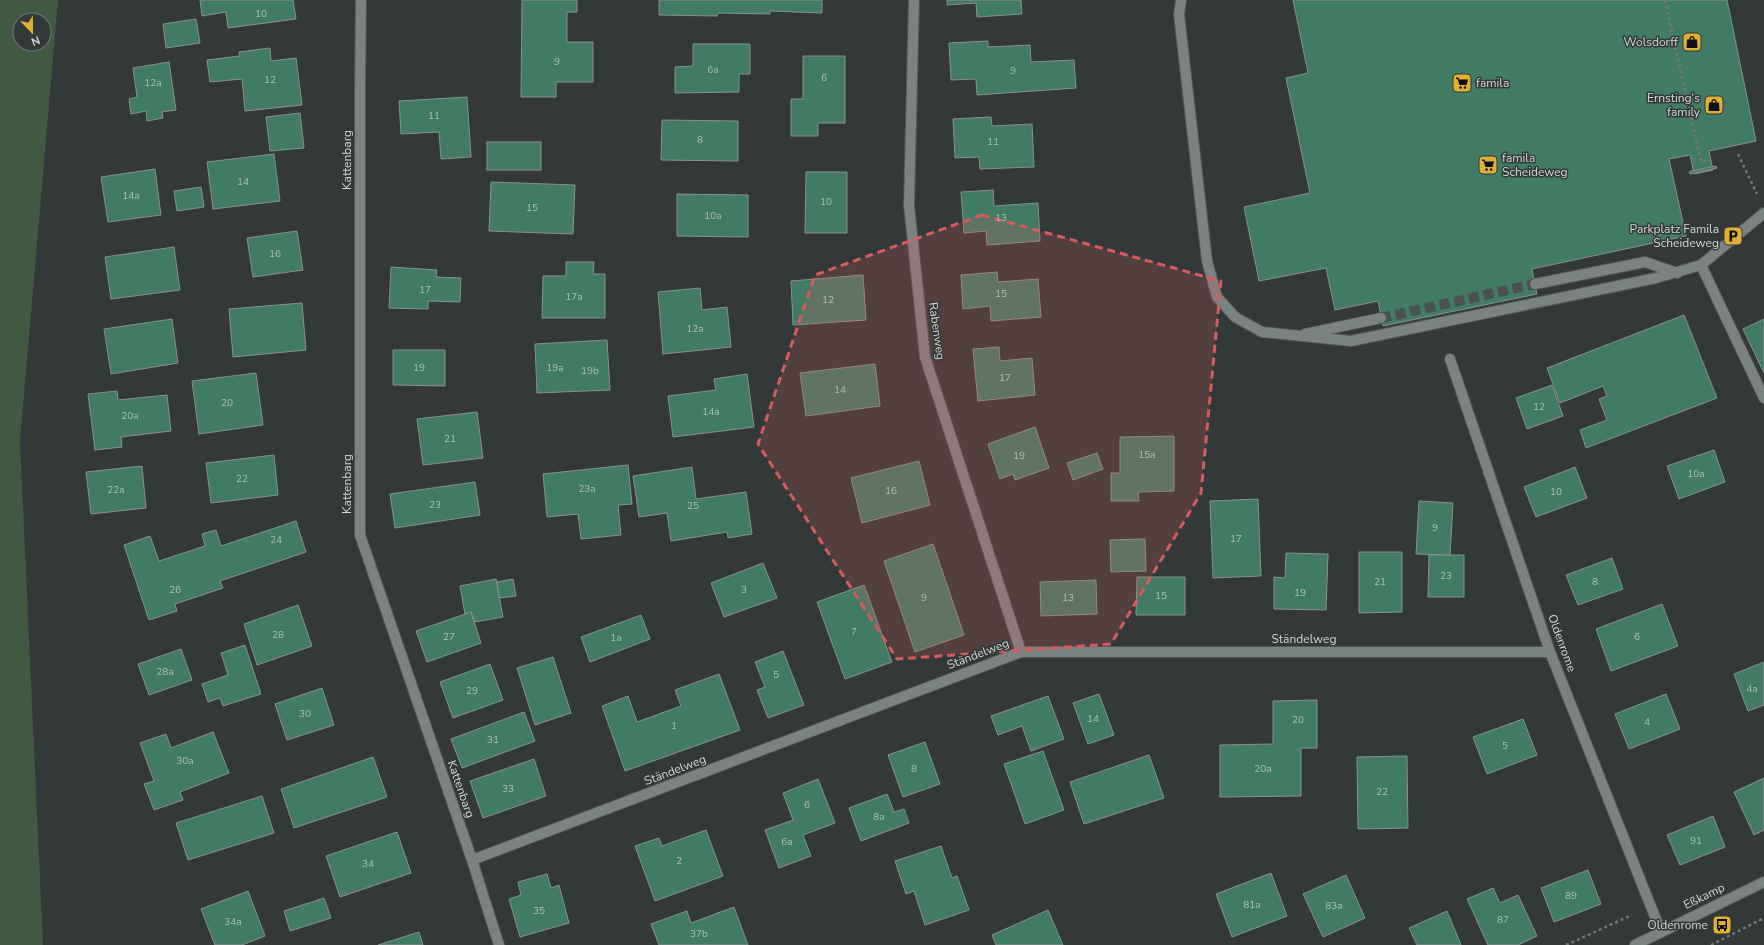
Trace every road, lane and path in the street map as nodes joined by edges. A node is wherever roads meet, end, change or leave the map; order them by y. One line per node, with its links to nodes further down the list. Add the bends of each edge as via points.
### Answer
1 (361, 0): 18 (street, Kattenbarg, via 360,535)
2 (914, 0): 16 (street, Rabenweg, via 909,205 926,357)
3 (1181, 0): 13 (street, via 1179,14 1207,261 1217,297 1235,317 1262,332)
4 (1665, 0): 6 (path, via 1701,162)
5 (1738, 154): 7 (path)
6 (1711, 160)
7 (1758, 195)
8 (1764, 213): 9 (street)
9 (1701, 265): 10 (street); 15 (street)
10 (1677, 273): 11 (street, via 1645,262); 13 (street, via 1351,341)
11 (1535, 284)
12 (1381, 318): 13 (street)
13 (1295, 336)
14 (1450, 359): 17 (street, Oldenrome)
15 (1764, 398)
16 (1021, 652): 17 (street, Ständelweg); 18 (street, Ständelweg)
17 (1550, 652): 21 (street, Oldenrome)
18 (472, 860): 22 (street, Kattenbarg)
19 (1764, 882): 21 (street, Eßkamp)
20 (1764, 918): 24 (path)
21 (1662, 932): 23 (street, Eßkamp)
22 (499, 945)
23 (1635, 945)
24 (1711, 945)

